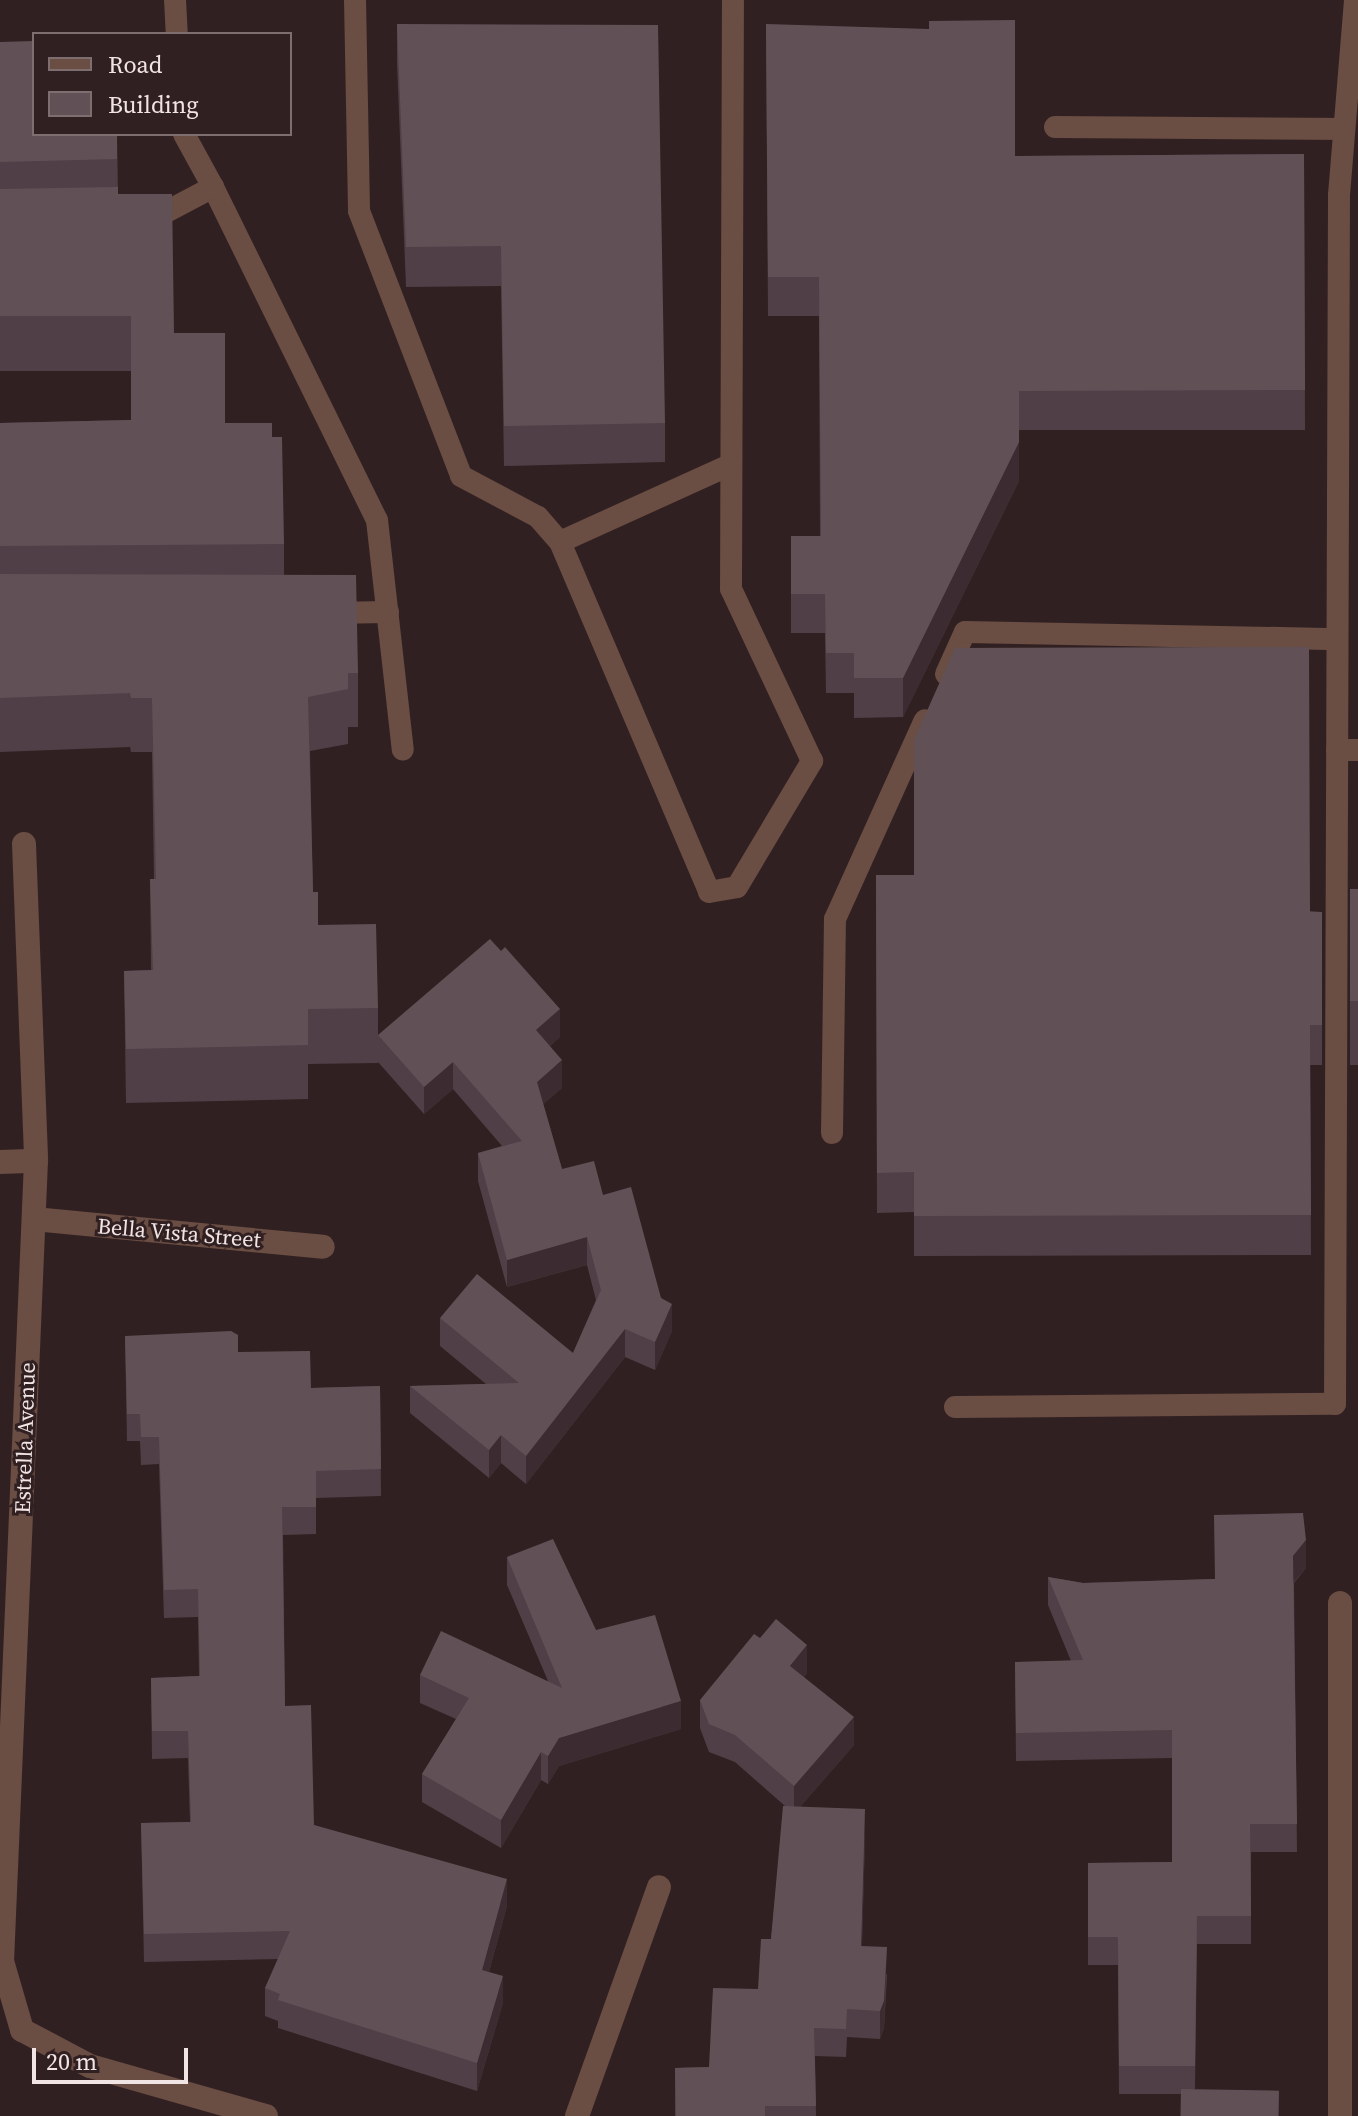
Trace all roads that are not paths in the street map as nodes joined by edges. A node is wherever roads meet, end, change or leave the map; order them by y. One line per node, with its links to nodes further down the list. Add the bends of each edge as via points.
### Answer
1 (175, 0): 5 (lane)
2 (355, 0): 12 (lane, via 359,211 461,476 538,517)
3 (733, 0): 11 (lane)
4 (1355, 0): 7 (lane)
5 (177, 32)
6 (1055, 127): 7 (lane)
7 (1344, 129): 15 (lane, via 1339,195)
8 (185, 136): 9 (lane)
9 (213, 187): 10 (lane, via 141,225); 13 (lane, via 377,520)
10 (120, 228)
11 (730, 465): 12 (lane); 12 (lane, via 731,589 812,761 737,887 709,892)
12 (560, 542)
13 (388, 612): 14 (lane); 16 (lane)
14 (310, 613)
15 (1337, 639): 17 (lane); 19 (lane, via 965,632 835,919)
16 (403, 750)
17 (1347, 750): 24 (lane, via 1335,1404)
18 (24, 844): 20 (street, Estrella Avenue)
19 (832, 1133)
20 (36, 1161): 21 (street); 22 (street, Estrella Avenue)
21 (0, 1162)
22 (34, 1219): 23 (street, Bella Vista Street); 27 (street, Estrella Avenue, via 2,1961 22,2030 90,2066)
23 (323, 1247)
24 (955, 1407)
25 (1340, 1603): 29 (street)
26 (659, 1887): 28 (street)
27 (266, 2116)
28 (577, 2116)
29 (1340, 2116)

